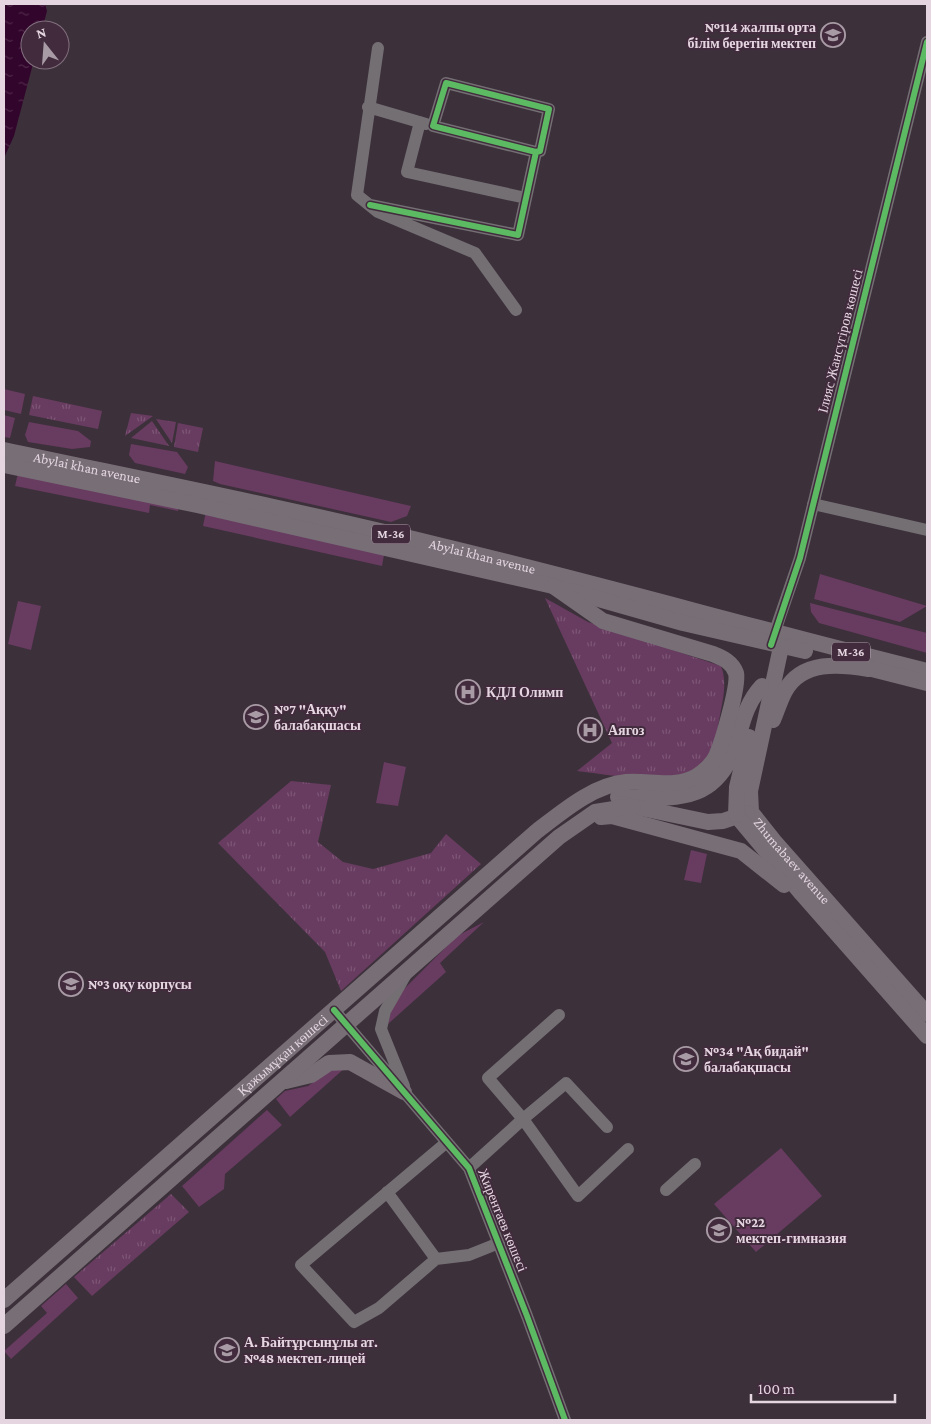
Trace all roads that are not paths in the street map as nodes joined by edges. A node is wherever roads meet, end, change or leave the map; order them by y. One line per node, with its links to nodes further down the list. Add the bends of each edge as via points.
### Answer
1 (927, 42): 12 (street, Ілияс Жансүгіров көшесі)
2 (378, 48): 3 (street)
3 (368, 107): 4 (street); 8 (street, via 357,194)
4 (420, 122): 5 (street); 7 (street, via 407,172)
5 (433, 126): 6 (street); 6 (street, via 446,83 549,109 540,151)
6 (536, 152): 7 (street)
7 (526, 198): 8 (street, via 518,235)
8 (370, 205): 9 (street, via 378,212 475,253)
9 (516, 310)
10 (4, 450): 15 (main road, Abylai khan avenue / M-36, via 410,538 557,574)
11 (4, 465): 14 (main road, Abylai khan avenue / M-36, via 197,505)
12 (813, 504): 13 (street); 15 (street, Ілияс Жансүгіров көшесі, via 800,558 785,600)
13 (927, 530)
14 (552, 586): 15 (main road, Abylai khan avenue / M-36); 21 (main road, Қажымұқан көшесі, via 603,621 713,654 727,660 735,672 737,685 717,755 698,776 685,782 615,784)
15 (778, 640): 16 (main road, Abylai khan avenue / M-36); 17 (main road, Abylai khan avenue / M-36); 19 (main road); 20 (main road, Zhumabaev avenue)
16 (927, 671)
17 (886, 672): 18 (main road, Abylai khan avenue / M-36); 20 (main road, via 830,665 805,672 794,679 785,691)
18 (927, 683)
19 (762, 686): 21 (main road, via 750,699 725,768 708,786 679,798); 23 (main road, via 737,787)
20 (760, 747): 23 (main road, Zhumabaev avenue)
21 (589, 795): 22 (main road); 27 (main road, Қажымұқан көшесі, via 537,831)
22 (633, 806): 23 (main road, via 708,822); 24 (main road, Қажымұқан көшесі, via 595,812)
23 (743, 814): 25 (main road, Zhumabaev avenue); 28 (main road, Zhumabaev avenue, via 774,842)
24 (579, 821): 25 (main road, via 612,816 741,851 789,889); 26 (main road, Қажымұқан көшесі)
25 (802, 894): 31 (main road, Zhumabaev avenue)
26 (406, 974): 30 (main road, Қажымұқан көшесі); 33 (street, via 385,1011 381,1029)
27 (334, 1010): 30 (street, Жирентаев көшесі); 44 (main road, Қажымұқан көшесі)
28 (927, 1014)
29 (559, 1015): 34 (street, via 488,1078)
30 (347, 1026): 32 (main road, Қажымұқан көшесі); 33 (street, Жирентаев көшесі)
31 (927, 1036)
32 (284, 1082): 33 (main road, via 311,1075 329,1063 350,1062); 45 (main road, Қажымұқан көшесі)
33 (407, 1096): 36 (street, Жирентаев көшесі)
34 (522, 1119): 35 (street, via 566,1083); 37 (street, via 578,1196); 39 (street)
35 (607, 1127)
36 (446, 1142): 39 (street, Жирентаев көшесі); 41 (street)
37 (628, 1149)
38 (695, 1164): 40 (street)
39 (470, 1168): 42 (street, Жирентаев көшесі)
40 (666, 1190)
41 (387, 1192): 43 (street); 43 (street, via 301,1265 354,1322 379,1308)
42 (499, 1244): 43 (street, via 470,1255); 46 (street, Жирентаев көшесі)
43 (436, 1259)
44 (4, 1300)
45 (4, 1326)
46 (564, 1420)

